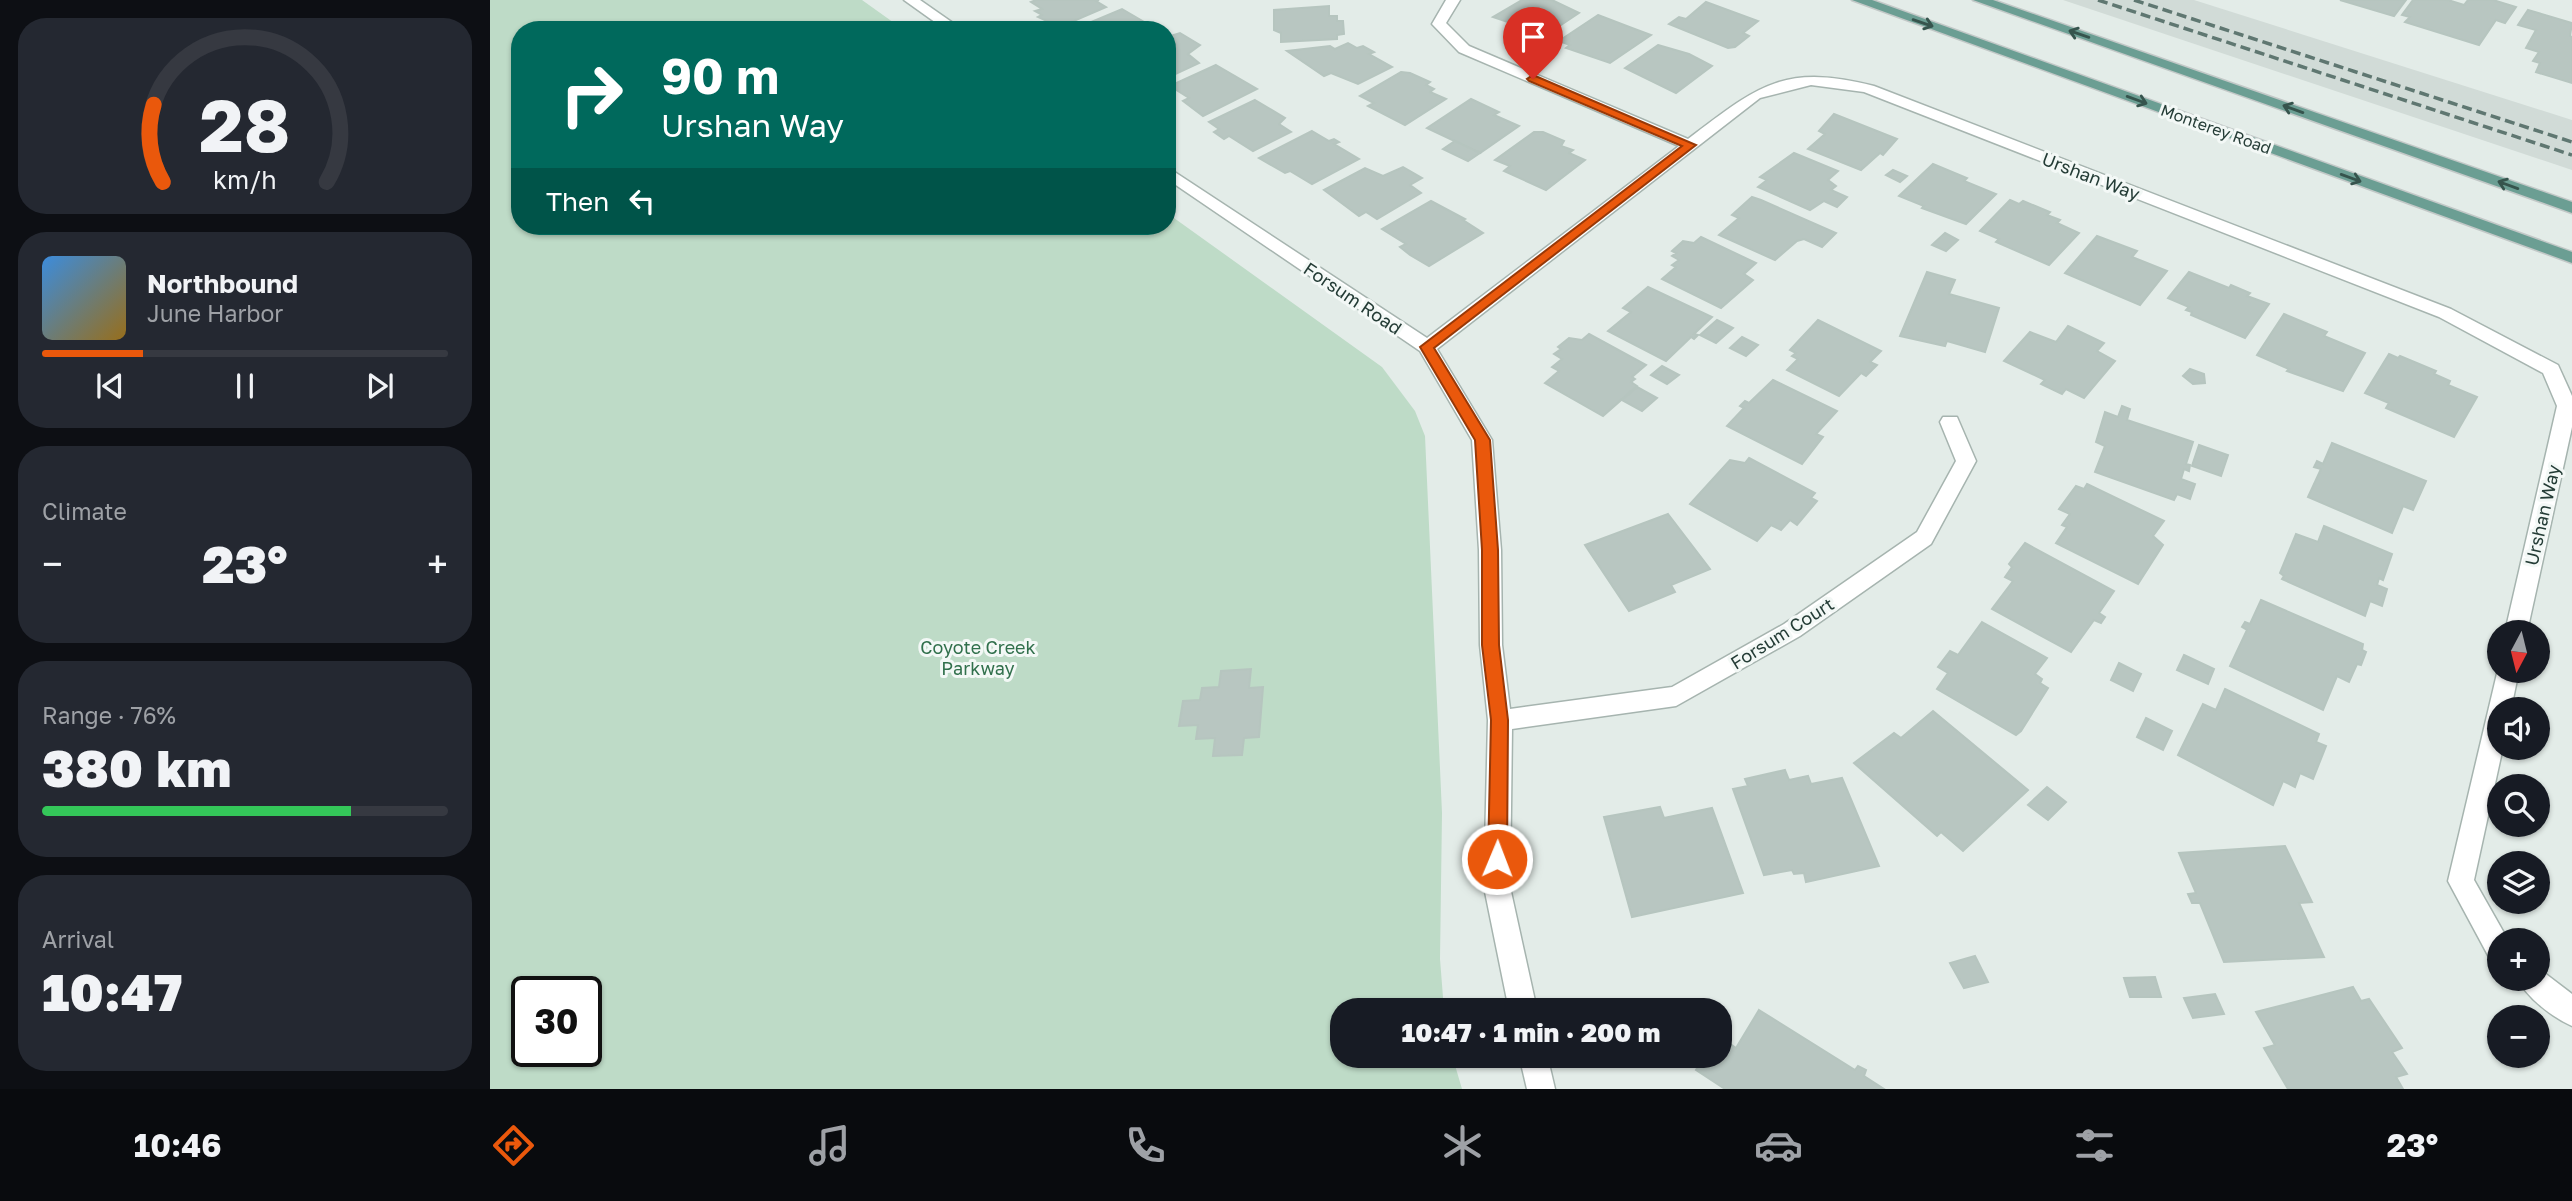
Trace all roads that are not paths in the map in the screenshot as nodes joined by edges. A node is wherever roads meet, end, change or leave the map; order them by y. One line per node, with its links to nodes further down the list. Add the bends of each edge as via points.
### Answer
1 (912, 0): 5 (street)
2 (1453, 0): 6 (street, via 1439,24 1464,49)
3 (1859, 0): 9 (main road, Monterey Road, one-way to 9)
4 (1980, 0): 8 (main road, one-way to 4)
5 (943, 21)
6 (1690, 145): 10 (street, Urshan Way); 12 (street, Urshan Way, via 1755,95 1793,80 1840,81 2445,313 2551,369 2567,406)
7 (1176, 178): 10 (street, Forsum Road)
8 (2572, 208)
9 (2572, 258)
10 (1427, 347): 13 (street, Forsum Road, via 1482,440 1491,645)
11 (1950, 422): 13 (street, Forsum Court, via 1966,461 1924,538 1792,630 1676,696)
12 (2519, 620)
13 (1500, 720): 17 (street, Forsum Road, via 1497,887)
14 (2488, 760): 15 (street, via 2461,881)
15 (2487, 928)
16 (2546, 991): 18 (street)
17 (1520, 998)
18 (2572, 1012)
19 (1537, 1068): 20 (street)
20 (1541, 1089)

